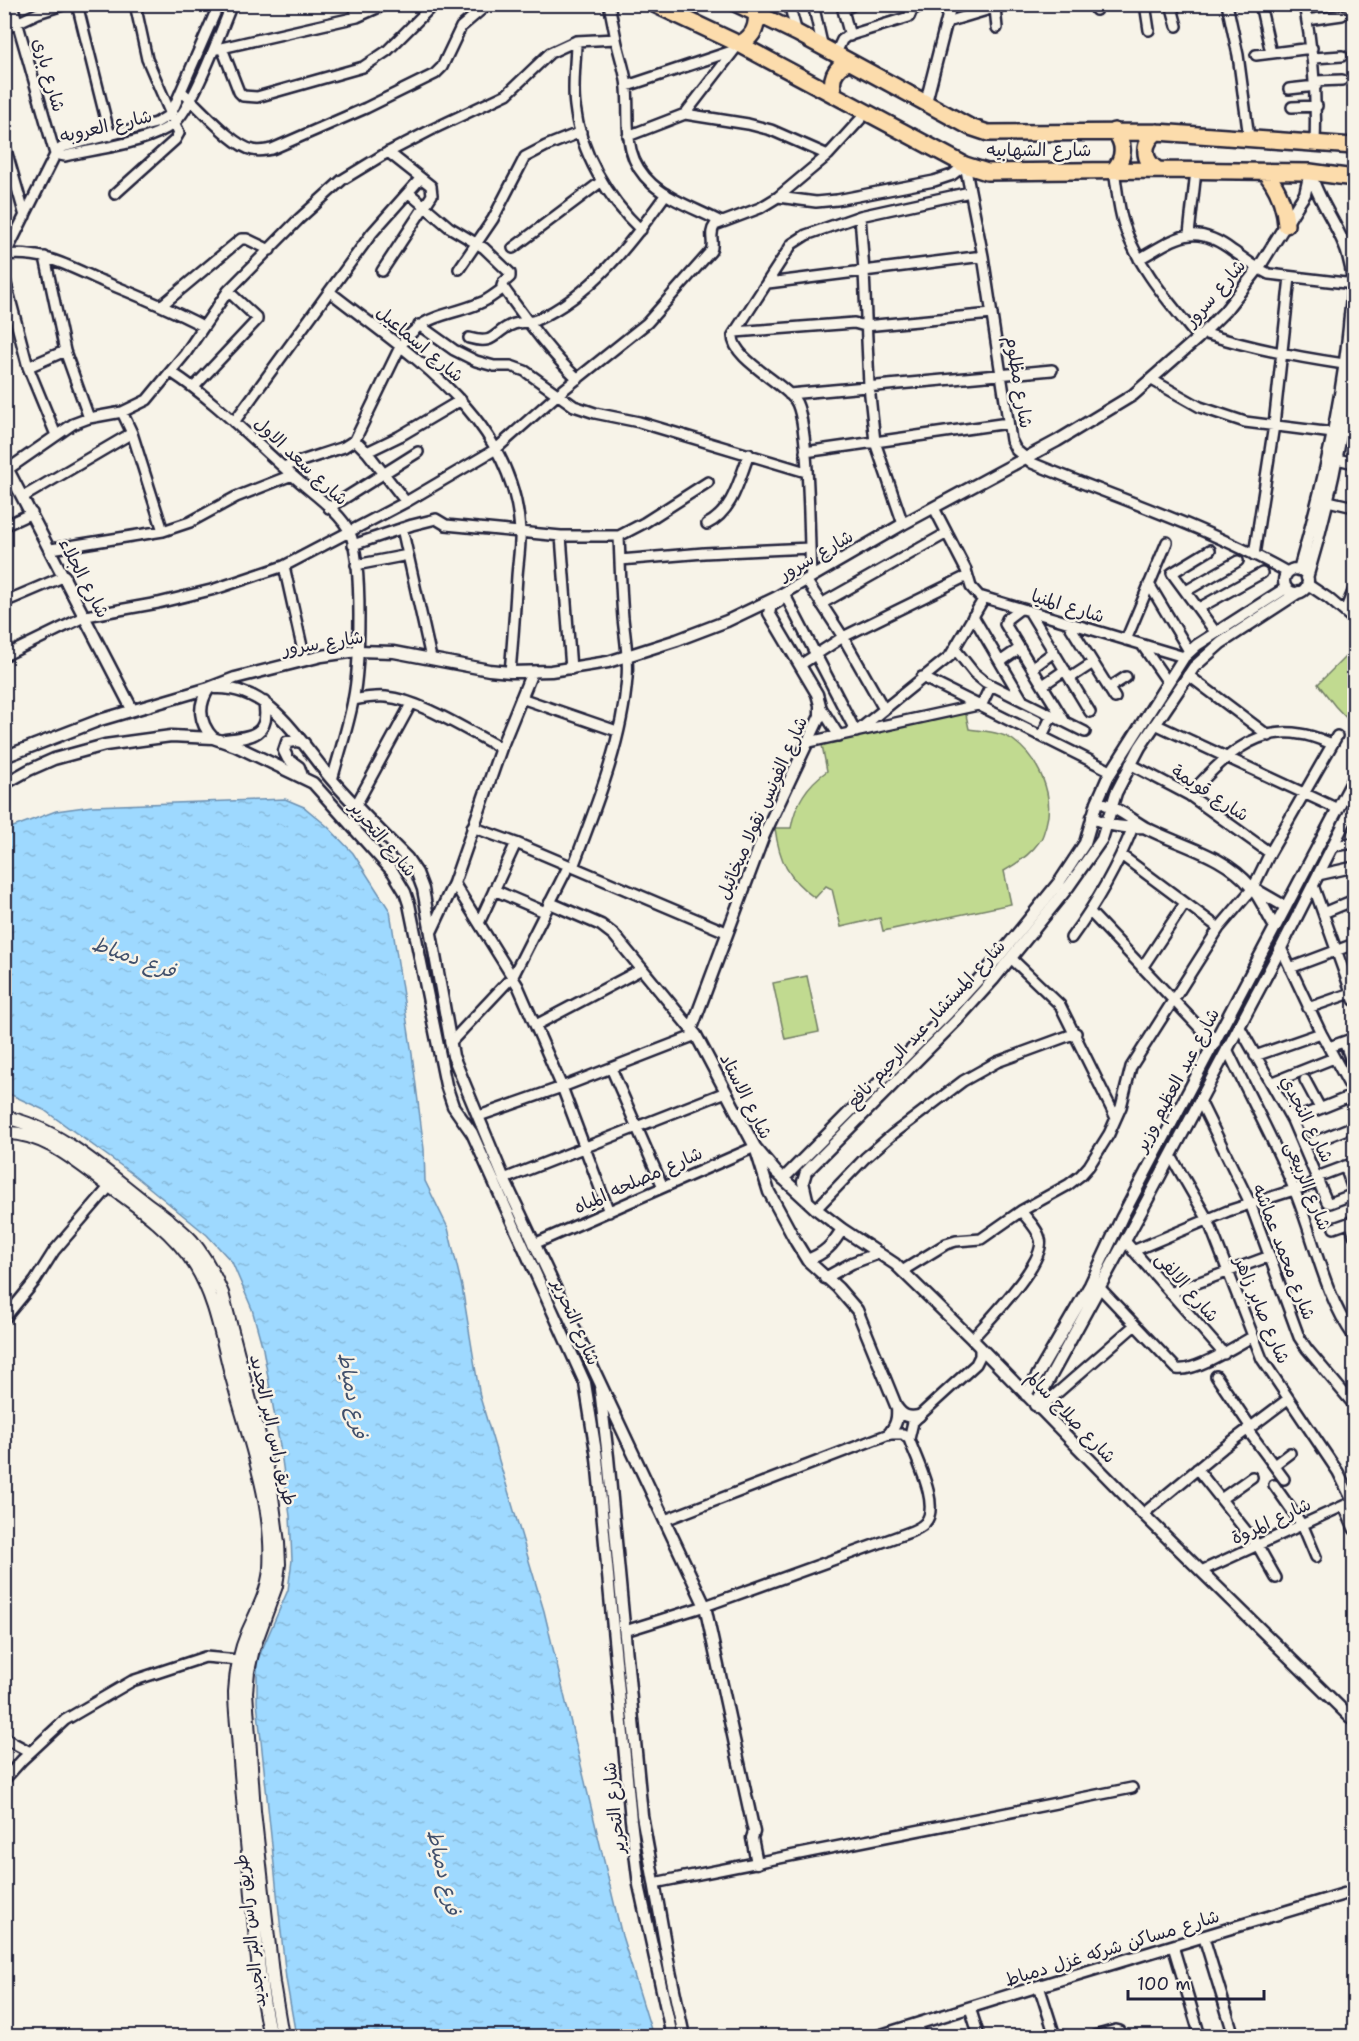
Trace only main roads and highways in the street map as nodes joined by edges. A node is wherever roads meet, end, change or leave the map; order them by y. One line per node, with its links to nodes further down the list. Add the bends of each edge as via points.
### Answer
1 (654, 4): 4 (highway, شارع الشهابيه)
2 (737, 4): 3 (highway, شارع الشهابيه)
3 (756, 14): 4 (highway, via 754,32); 5 (highway, شارع الشهابيه)
4 (735, 47): 6 (highway, شارع الشهابيه)
5 (848, 62): 6 (highway, via 834,74); 7 (highway, شارع الشهابيه, via 988,133)
6 (834, 94): 10 (highway, شارع الشهابيه, via 965,165 987,172)
7 (1114, 131): 8 (highway, شارع الشهابيه); 10 (highway, via 1122,150)
8 (1157, 132): 9 (highway, شارع الشهابيه); 11 (highway, via 1146,143 1145,151)
9 (1354, 146)
10 (1114, 170): 11 (highway, شارع الشهابيه)
11 (1158, 170): 12 (highway, شارع الشهابيه)
12 (1265, 172): 13 (highway, شارع الشهابيه, via 1310,172); 14 (highway, via 1283,202)
13 (1354, 178)
14 (1286, 225)
15 (4, 1117): 17 (main road, طريق راس البر الجديد, via 38,1128 82,1155 179,1229 200,1252 222,1293)
16 (4, 1133): 17 (main road, طريق راس البر الجديد, via 42,1141 110,1186 173,1237 199,1271 209,1294)
17 (248, 1416): 18 (main road, طريق راس البر الجديد, via 262,1489 270,1566 266,1591 247,1634 236,1681); 18 (main road, طريق راس البر الجديد, via 271,1489 279,1564 274,1597 253,1649 246,1681)
18 (249, 1811): 19 (main road, طريق راس البر الجديد, via 261,1985); 20 (main road, طريق راس البر الجديد)
19 (270, 2037)
20 (282, 2037)

